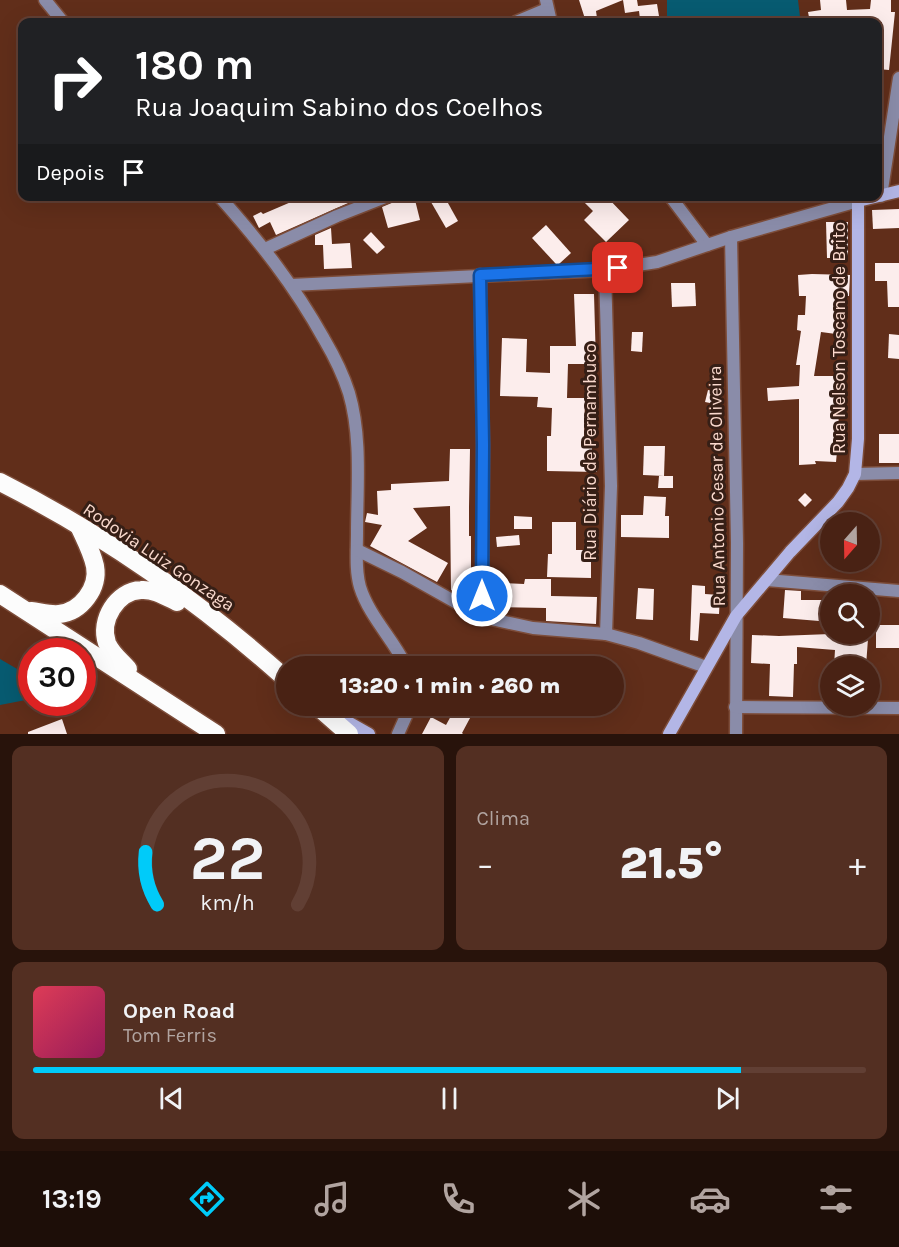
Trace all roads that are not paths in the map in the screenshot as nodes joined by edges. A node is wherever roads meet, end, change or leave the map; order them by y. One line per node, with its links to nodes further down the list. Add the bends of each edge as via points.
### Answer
1 (45, 0): 3 (street)
2 (547, 2): 4 (street); 5 (street)
3 (60, 18)
4 (522, 18)
5 (550, 18)
6 (899, 82): 7 (street)
7 (882, 190)
8 (899, 191): 9 (main road)
9 (882, 196)
10 (223, 201): 16 (street)
11 (375, 201): 16 (street)
12 (674, 201): 15 (street)
13 (858, 201): 14 (street); 21 (main road, Rua Nelson Toscano de Brito)
14 (731, 237): 15 (street); 29 (street, Rua Antonio Cesar de Oliveira)
15 (707, 245): 17 (street, via 657,262)
16 (265, 249): 19 (street)
17 (606, 270): 18 (street); 32 (street, Rua Diário de Pernambuco, via 611,486)
18 (480, 275): 19 (street); 30 (street)
19 (291, 285): 24 (street, via 334,357 349,393 357,452)
20 (899, 473): 21 (street)
21 (855, 474): 25 (main road, via 838,502)
22 (0, 482): 23 (highway, Rodovia Luiz Gonzaga)
23 (79, 526): 28 (highway, via 95,567 86,599 62,614); 31 (highway, Rodovia Luiz Gonzaga)
24 (357, 550): 30 (street); 33 (street, via 361,588)
25 (766, 580): 26 (street); 29 (main road)
26 (899, 591)
27 (0, 594): 28 (highway)
28 (26, 610): 36 (highway)
29 (736, 615): 34 (main road); 37 (street, Rua Antonio Cesar de Oliveira)
30 (482, 617): 32 (street, via 533,628)
31 (222, 623): 35 (highway, Rodovia Luiz Gonzaga); 36 (highway, via 155,592 139,590 118,599 107,620 108,645)
32 (606, 634): 34 (street)
33 (400, 656)
34 (706, 667): 46 (main road)
35 (276, 670)
36 (147, 690): 42 (highway)
37 (735, 707): 38 (street); 47 (street, Rua Antonio Cesar de Oliveira)
38 (899, 708)
39 (329, 716): 43 (highway)
40 (337, 716): 44 (main road)
41 (406, 716): 45 (street)
42 (216, 734)
43 (349, 734)
44 (369, 734)
45 (398, 734)
46 (669, 734)
47 (736, 734)

